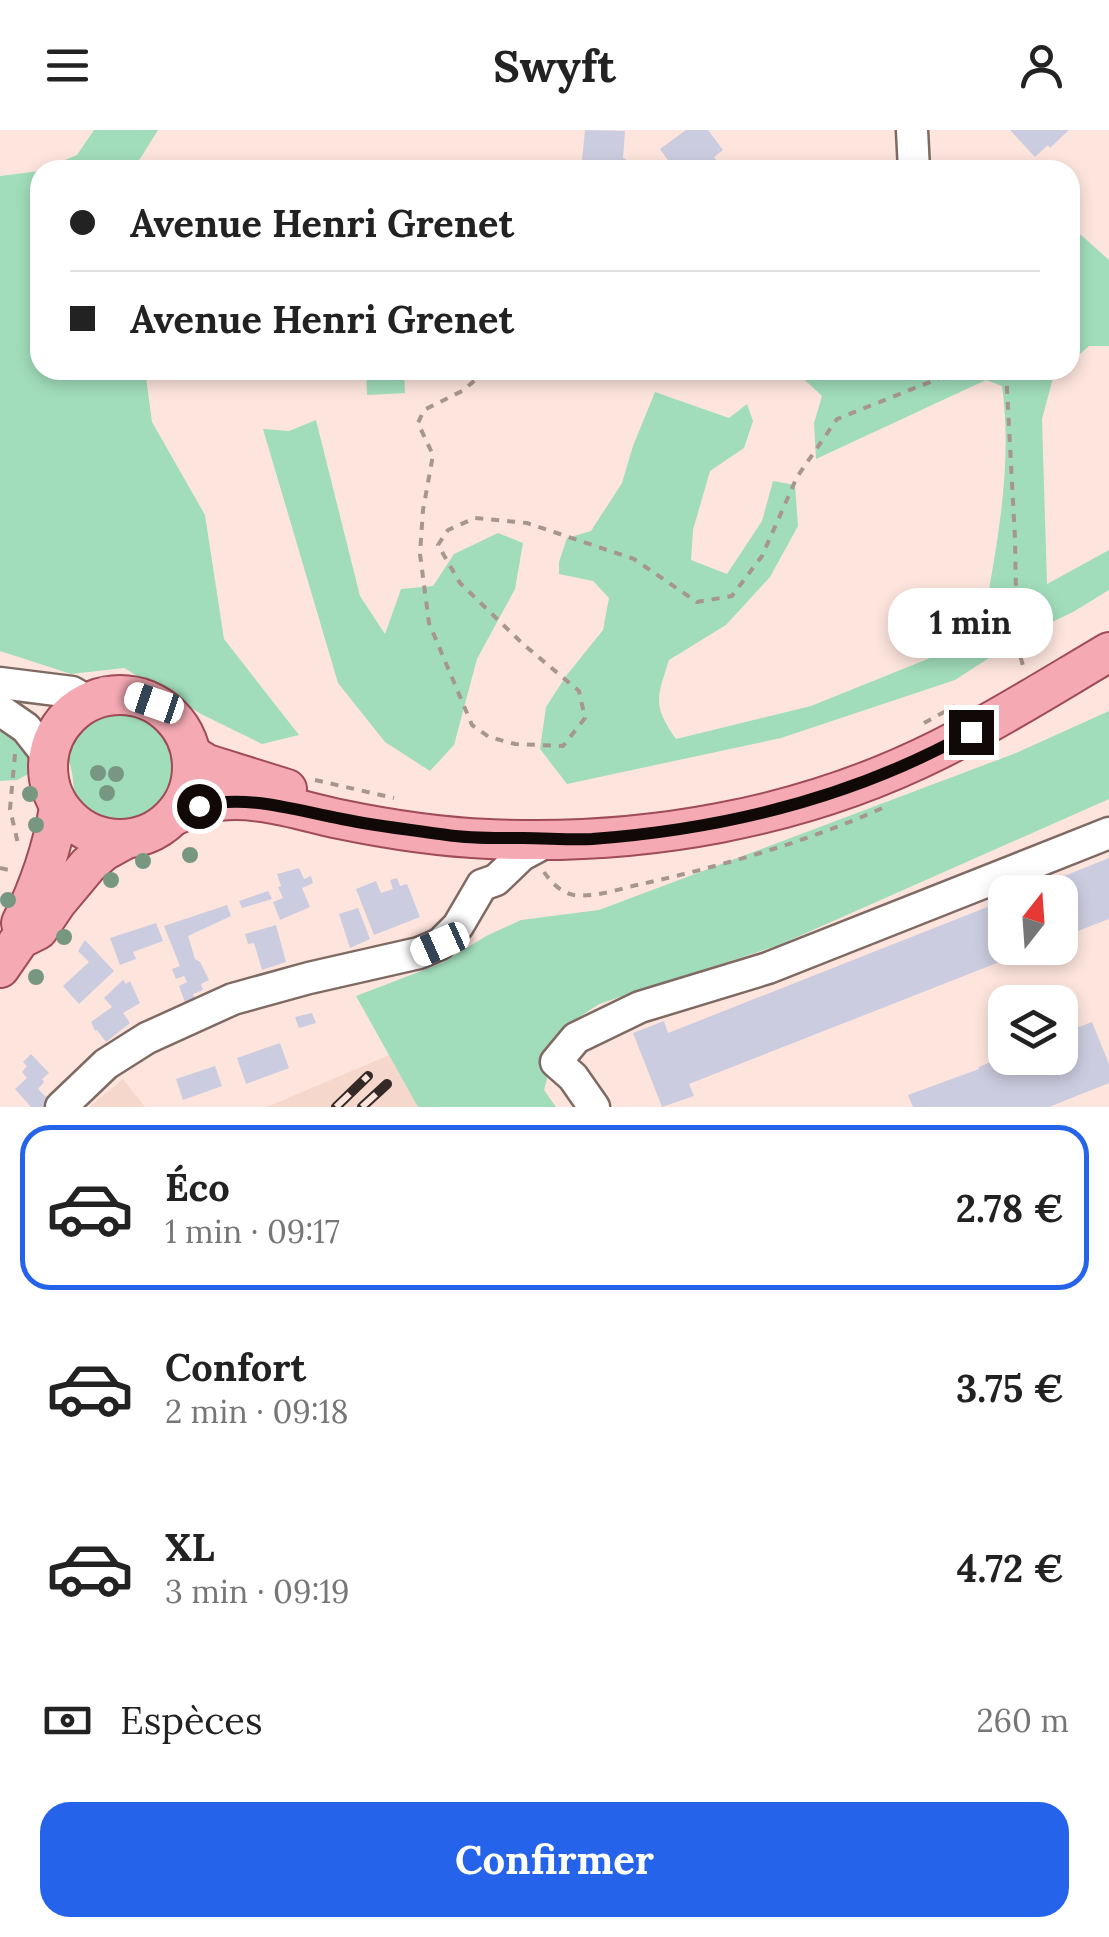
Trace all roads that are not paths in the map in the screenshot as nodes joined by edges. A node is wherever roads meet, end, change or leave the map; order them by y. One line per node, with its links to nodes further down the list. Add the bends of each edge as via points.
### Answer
1 (912, 130): 2 (street)
2 (914, 160)
3 (1109, 637): 9 (main road, via 914,740 844,769 692,810 533,822 433,820 293,790)
4 (1109, 652): 14 (main road, via 937,750 823,796 708,824)
5 (0, 683): 6 (street, via 72,692)
6 (89, 702): 8 (main road); 9 (main road, via 110,695 154,703 172,716)
7 (0, 710): 8 (street, via 26,728)
8 (32, 752): 10 (main road)
9 (192, 755): 11 (main road, via 193,776)
10 (60, 808): 15 (main road, via 77,826); 17 (main road, via 49,858)
11 (176, 815): 13 (main road, via 220,801 254,802); 15 (main road, via 161,828)
12 (1109, 834): 19 (street, via 768,968 640,1007 576,1038 556,1062)
13 (454, 836): 14 (main road); 16 (street)
14 (552, 839): 16 (street)
15 (124, 840): 17 (main road, via 88,865 38,930)
16 (482, 885): 18 (street, via 440,944 233,999 106,1064)
17 (10, 953)
18 (61, 1107)
19 (594, 1107)

